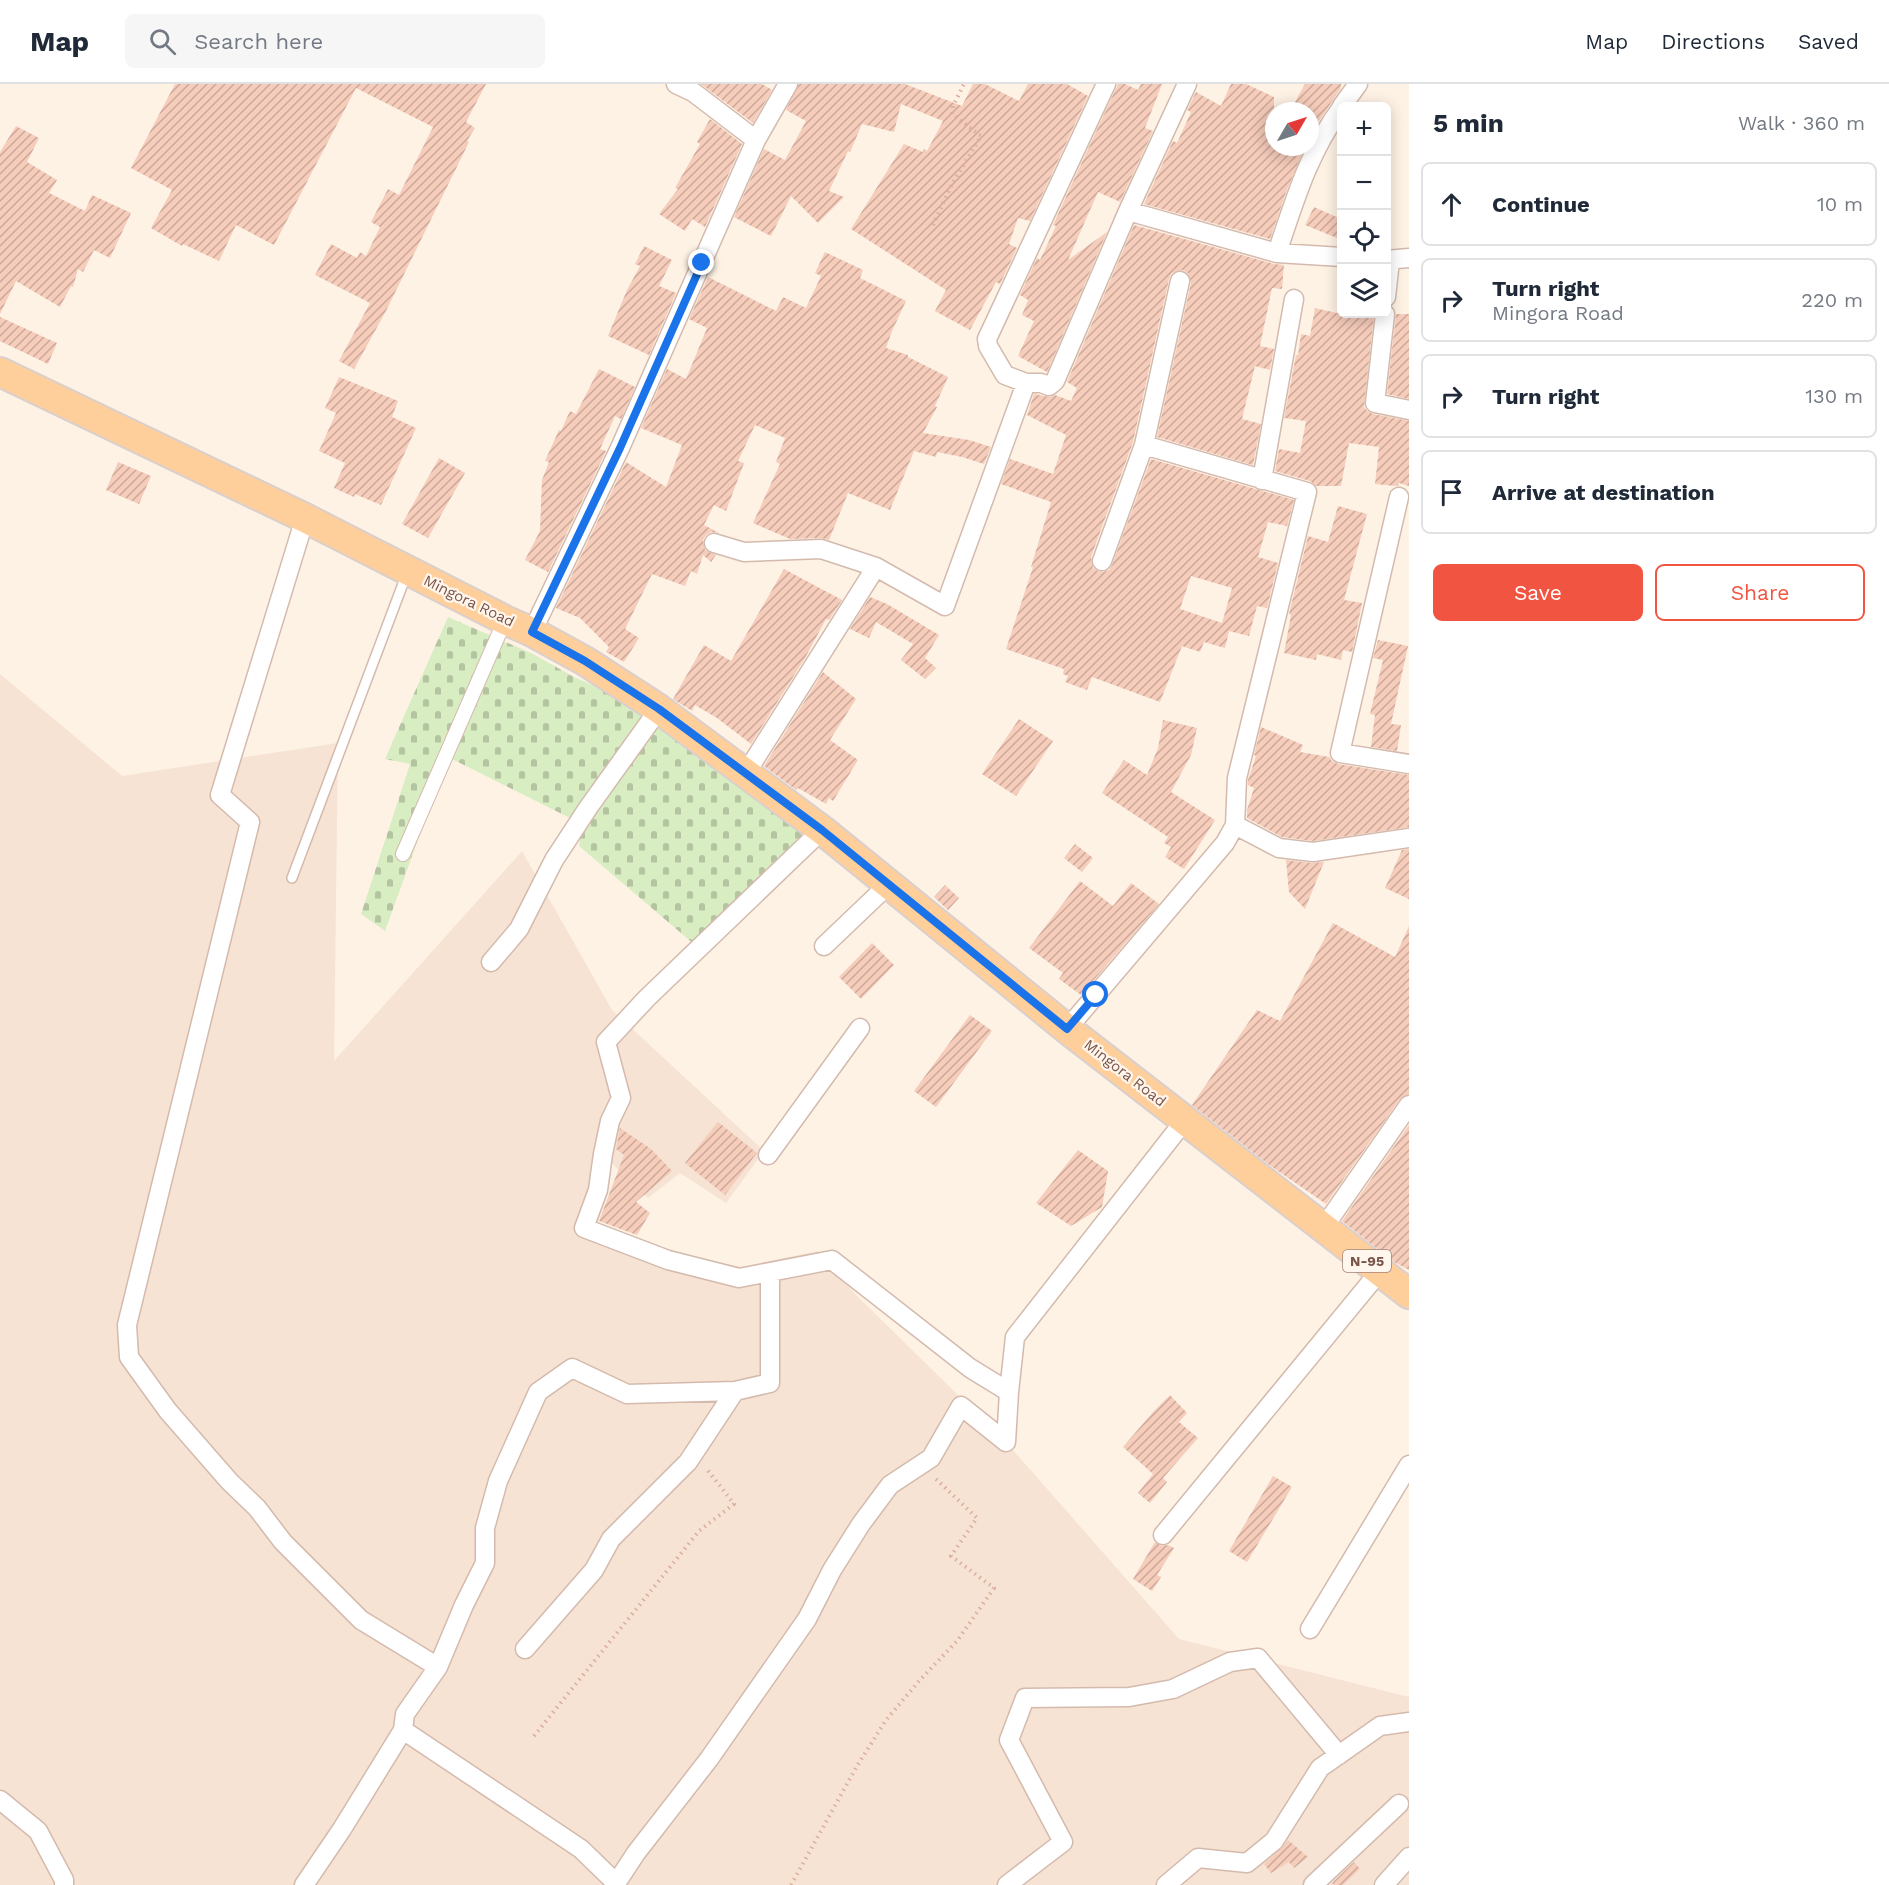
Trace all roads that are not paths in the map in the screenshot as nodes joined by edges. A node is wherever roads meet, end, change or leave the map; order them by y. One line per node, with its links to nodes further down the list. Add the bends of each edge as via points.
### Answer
1 (676, 84): 8 (street, via 693,92)
2 (788, 84): 8 (street)
3 (1106, 84): 18 (street, via 987,339 1005,375)
4 (1187, 84): 9 (street)
5 (1358, 84): 6 (street)
6 (1345, 102)
7 (1337, 113): 10 (street, via 1301,178)
8 (756, 140): 29 (street, via 620,448)
9 (1128, 211): 10 (street); 18 (street, via 1055,381 1049,386)
10 (1277, 253): 11 (street)
11 (1337, 256)
12 (1409, 258): 13 (street)
13 (1391, 260)
14 (1180, 281): 20 (street)
15 (1294, 299): 21 (street)
16 (1385, 318): 19 (street, via 1375,403)
17 (0, 372): 23 (main road, Mingora Road / N-95)
18 (1026, 383): 26 (street, via 945,606)
19 (1409, 410)
20 (1144, 446): 21 (street); 25 (street)
21 (1262, 480): 33 (street, via 1307,492 1237,778)
22 (1399, 497): 31 (street, via 1340,753)
23 (305, 518): 27 (main road, Mingora Road / N-95); 56 (street, via 219,795 250,822 127,1325 129,1357 168,1411 283,1542 361,1620)
24 (714, 543): 26 (street, via 744,552 821,549)
25 (1102, 561)
26 (876, 567): 32 (street)
27 (408, 571): 28 (main road, Mingora Road / N-95); 37 (lane)
28 (505, 620): 29 (main road, Mingora Road / N-95); 36 (street)
29 (532, 632): 30 (main road, Mingora Road / N-95)
30 (659, 709): 32 (main road, Mingora Road / N-95); 40 (street, via 554,860 519,929)
31 (1409, 764)
32 (746, 773): 34 (main road, Mingora Road / N-95)
33 (1235, 825): 35 (street, via 1279,848 1313,852); 42 (street, via 1225,843)
34 (822, 830): 38 (main road, Mingora Road / N-95); 48 (street, via 606,1042 621,1098 610,1121 598,1190 584,1228 668,1260 739,1278)
35 (1409, 838)
36 (402, 854)
37 (292, 878)
38 (889, 884): 39 (street); 42 (main road, Mingora Road / N-95)
39 (824, 946)
40 (491, 962)
41 (860, 1028): 45 (street)
42 (1067, 1029): 44 (main road, Mingora Road / N-95)
43 (1409, 1105): 46 (street)
44 (1185, 1120): 46 (main road, Mingora Road / N-95); 51 (street, via 1015,1337)
45 (768, 1155)
46 (1324, 1227): 47 (main road, Mingora Road / N-95)
47 (1380, 1271): 49 (main road, Mingora Road / N-95); 53 (street)
48 (770, 1272): 50 (street, via 770,1383); 51 (street, via 832,1260 961,1361)
49 (1409, 1294)
50 (735, 1390): 55 (street, via 688,1462 611,1539 594,1570); 56 (street, via 627,1394 572,1368 538,1392 498,1481 485,1528 485,1563)
51 (1009, 1392): 63 (street, via 1006,1442 961,1406 931,1458 890,1485 832,1570 807,1619)
52 (1409, 1465): 54 (street)
53 (1163, 1535)
54 (1310, 1629)
55 (525, 1649)
56 (438, 1667): 58 (street, via 405,1714)
57 (1409, 1722): 59 (street, via 1380,1726)
58 (403, 1730): 63 (street, via 581,1849); 65 (street)
59 (1339, 1755): 66 (street, via 1258,1658 1230,1662 1173,1689 1129,1697 1025,1698 1008,1740 1063,1842); 67 (street, via 1320,1768 1274,1841 1247,1863 1198,1858)
60 (0, 1800): 64 (street, via 38,1831)
61 (1399, 1804): 68 (street)
62 (1409, 1857): 69 (street)
63 (616, 1884)
64 (64, 1885)
65 (304, 1885)
66 (1007, 1885)
67 (1166, 1885)
68 (1313, 1885)
69 (1384, 1885)

